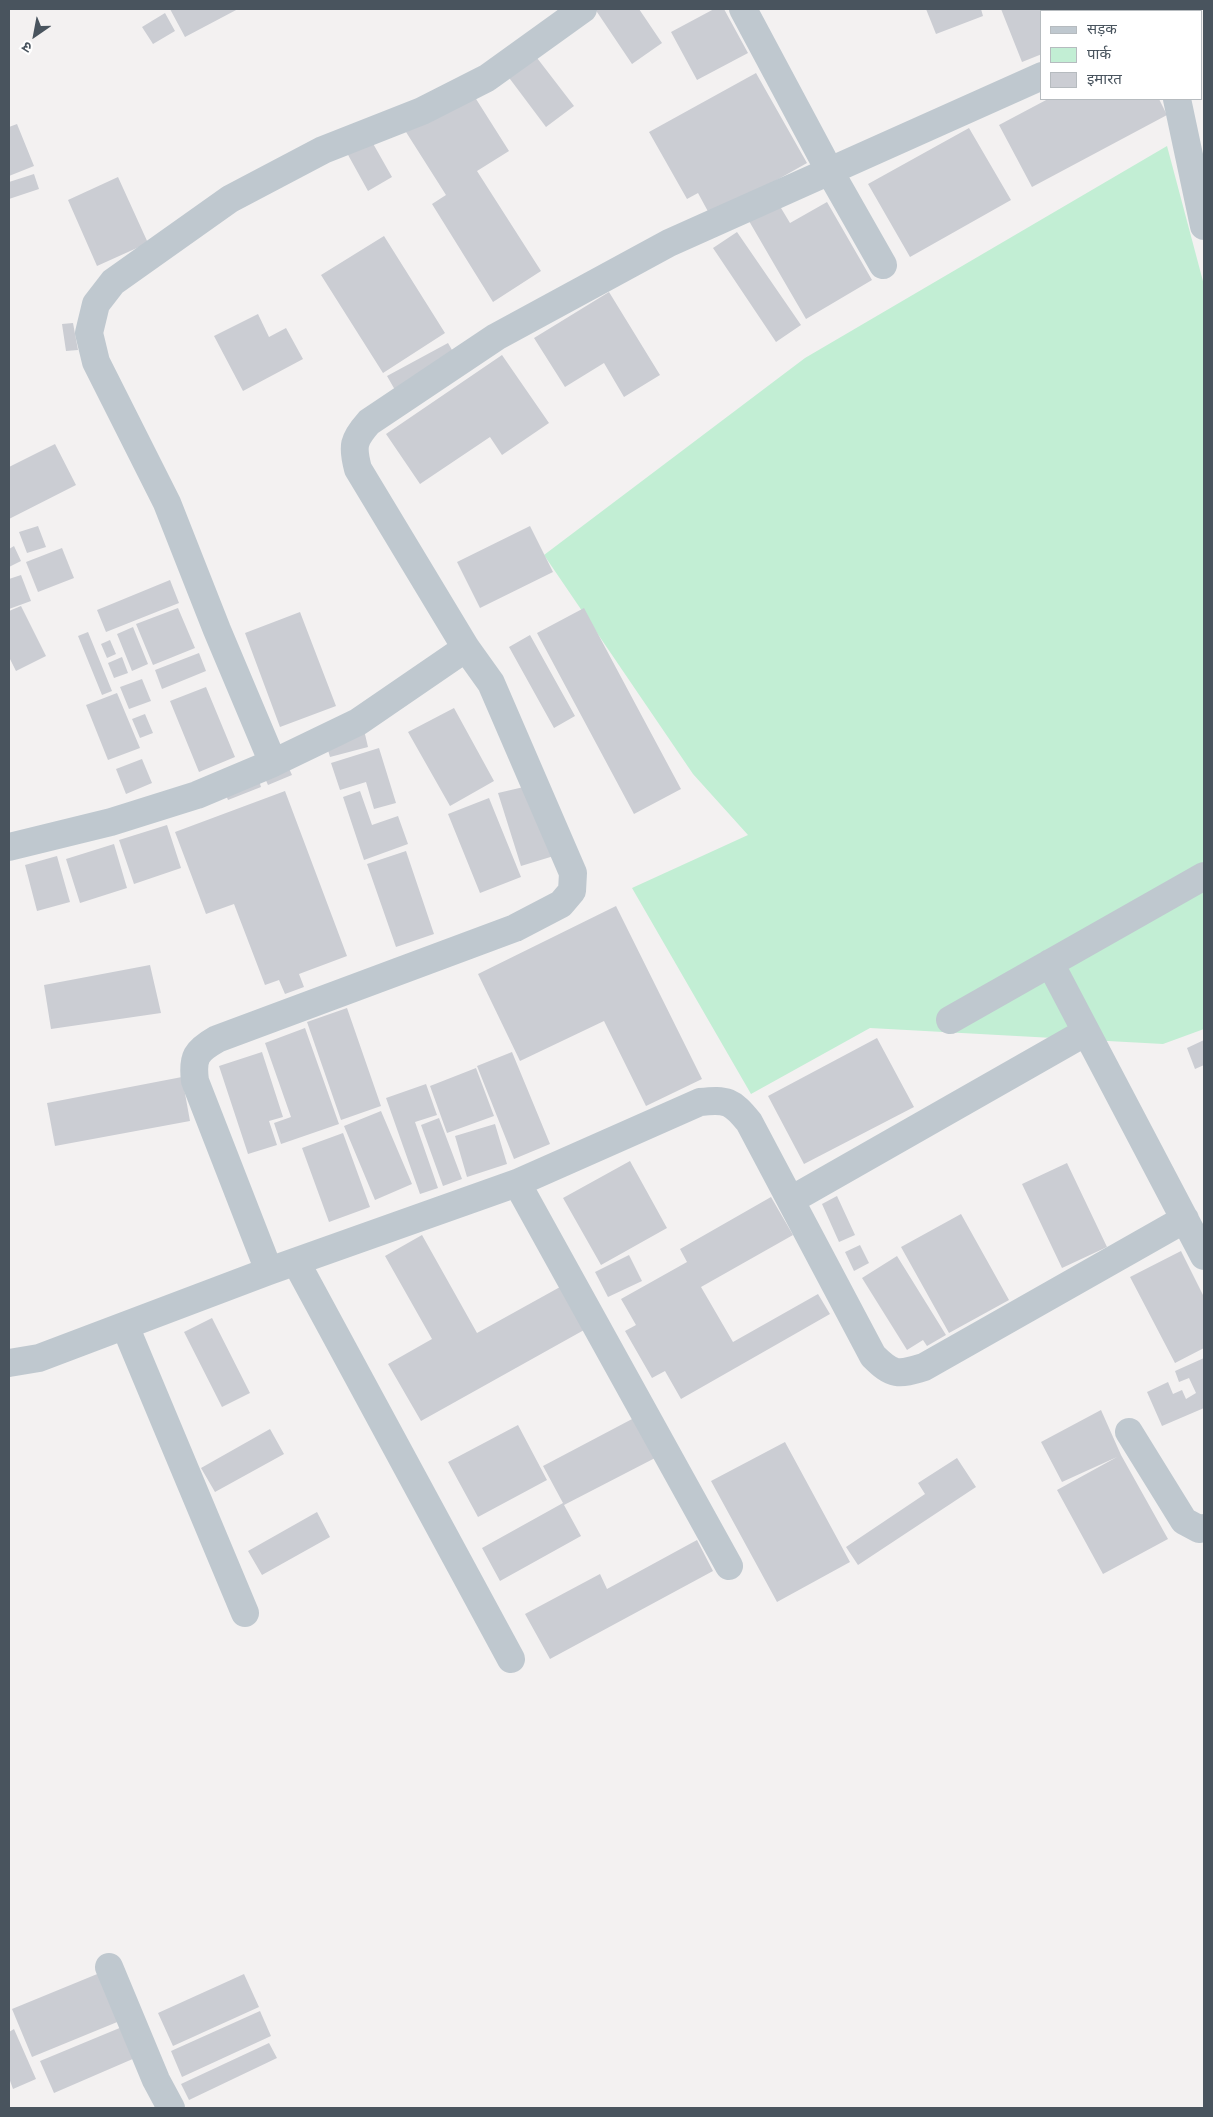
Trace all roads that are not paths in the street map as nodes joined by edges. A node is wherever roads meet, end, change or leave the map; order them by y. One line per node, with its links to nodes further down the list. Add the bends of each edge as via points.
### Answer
1 (583, 9): 9 (street, via 487,78 422,111 323,150 230,198 113,282 96,304 89,333 96,362 168,503)
2 (743, 9): 5 (street)
3 (1040, 77): 5 (street)
4 (1177, 100): 6 (street)
5 (829, 170): 7 (street); 8 (street, via 669,243 496,337 370,422 357,435 354,451 358,469)
6 (1204, 226)
7 (883, 265)
8 (466, 648): 9 (street, via 358,722); 20 (street, via 491,683 572,873 572,890 561,904 514,928 217,1039 201,1049 193,1064 195,1081)
9 (273, 763): 10 (street, via 197,795 111,822)
10 (9, 847)
11 (1204, 876): 12 (street)
12 (1050, 963): 13 (street); 14 (street)
13 (950, 1020)
14 (1086, 1032): 16 (street); 17 (street)
15 (517, 1184): 16 (street, via 700,1102 723,1100 736,1106 749,1122); 19 (street); 25 (street)
16 (791, 1200): 17 (street, via 873,1356 887,1370 902,1374 924,1367)
17 (1185, 1219): 18 (street)
18 (1204, 1256)
19 (296, 1262): 20 (street); 27 (street)
20 (269, 1271): 21 (street)
21 (125, 1326): 22 (street, via 39,1358); 26 (street)
22 (9, 1363)
23 (1129, 1432): 24 (street, via 1184,1521 1199,1529)
24 (1204, 1528)
25 (729, 1566)
26 (245, 1613)
27 (511, 1659)
28 (109, 1967): 29 (street)
29 (171, 2108)

